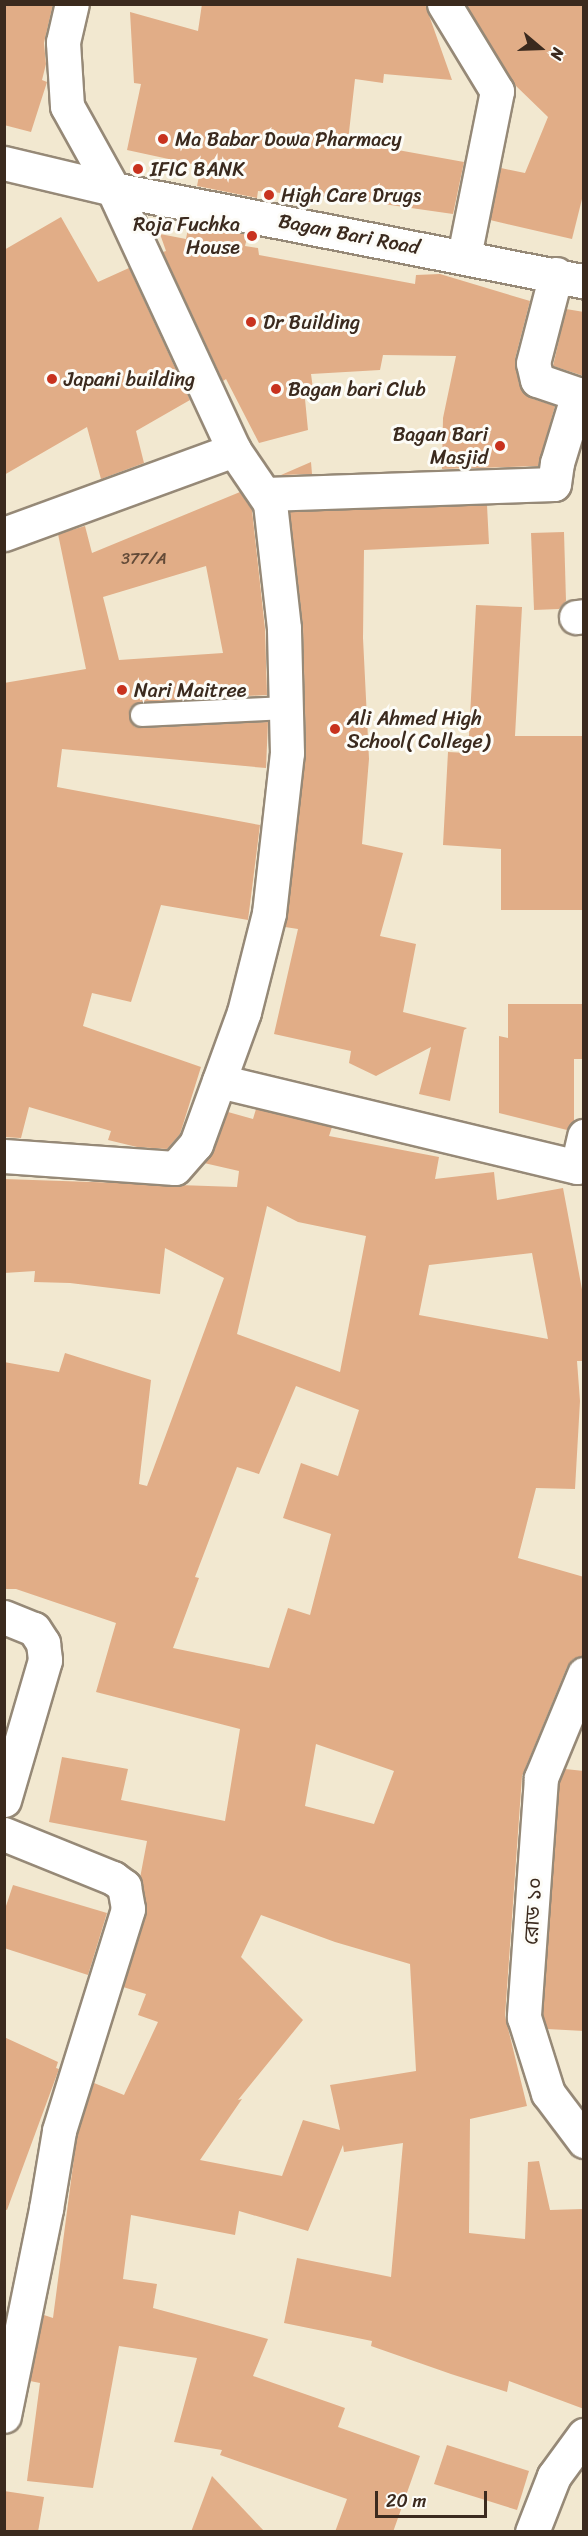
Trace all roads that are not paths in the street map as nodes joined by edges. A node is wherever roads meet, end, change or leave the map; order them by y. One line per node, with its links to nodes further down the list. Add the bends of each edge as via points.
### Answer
1 (72, 4): 4 (street, via 63,42 67,105)
2 (444, 4): 5 (street, via 497,91)
3 (4, 163): 4 (street, Bagan Bari Road)
4 (113, 189): 5 (street, Bagan Bari Road); 7 (street)
5 (464, 256): 6 (street, Bagan Bari Road)
6 (570, 277): 8 (street, via 532,363 537,380 578,394 554,484)
7 (234, 450): 8 (street); 9 (street)
8 (266, 494): 10 (street, via 284,628)
9 (4, 534)
10 (286, 708): 11 (lane); 12 (street, via 287,753 269,913 244,1012)
11 (142, 715)
12 (219, 1080): 13 (street, via 576,1167); 14 (street, via 196,1144 175,1168)
13 (584, 1136)
14 (4, 1156)
15 (4, 1617): 17 (street, via 34,1629 43,1643 45,1660)
16 (584, 1674): 19 (street, রোড ১০, via 541,1778 524,2017 548,2093)
17 (4, 1800)
18 (4, 1834): 20 (street, via 113,1878 124,1886 128,1910 59,2131)
19 (584, 2141)
20 (4, 2416)
21 (584, 2434): 22 (street, via 554,2476)
22 (532, 2532)

